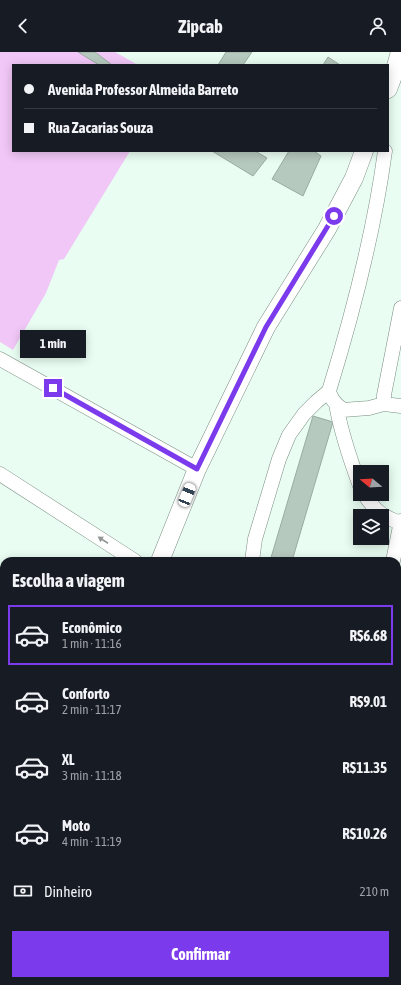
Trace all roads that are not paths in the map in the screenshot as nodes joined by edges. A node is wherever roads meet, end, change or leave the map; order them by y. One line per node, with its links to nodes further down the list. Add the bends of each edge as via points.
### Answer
1 (400, 52): 2 (main road)
2 (389, 86)
3 (364, 152): 11 (main road, via 354,178 327,229 266,327)
4 (384, 152): 7 (street, via 353,312)
5 (401, 308): 9 (street)
6 (0, 359): 11 (street)
7 (330, 391): 8 (street, via 331,398); 18 (street, via 304,414 279,459 255,539)
8 (336, 404): 9 (street, via 343,410); 12 (street, via 339,424)
9 (384, 404): 10 (street)
10 (401, 406)
11 (197, 469): 17 (main road)
12 (353, 470)
13 (0, 474): 16 (street, one-way to 13)
14 (368, 501): 15 (street, via 384,517)
15 (401, 522): 19 (street)
16 (129, 557)
17 (162, 557)
18 (253, 557)
19 (394, 557)

